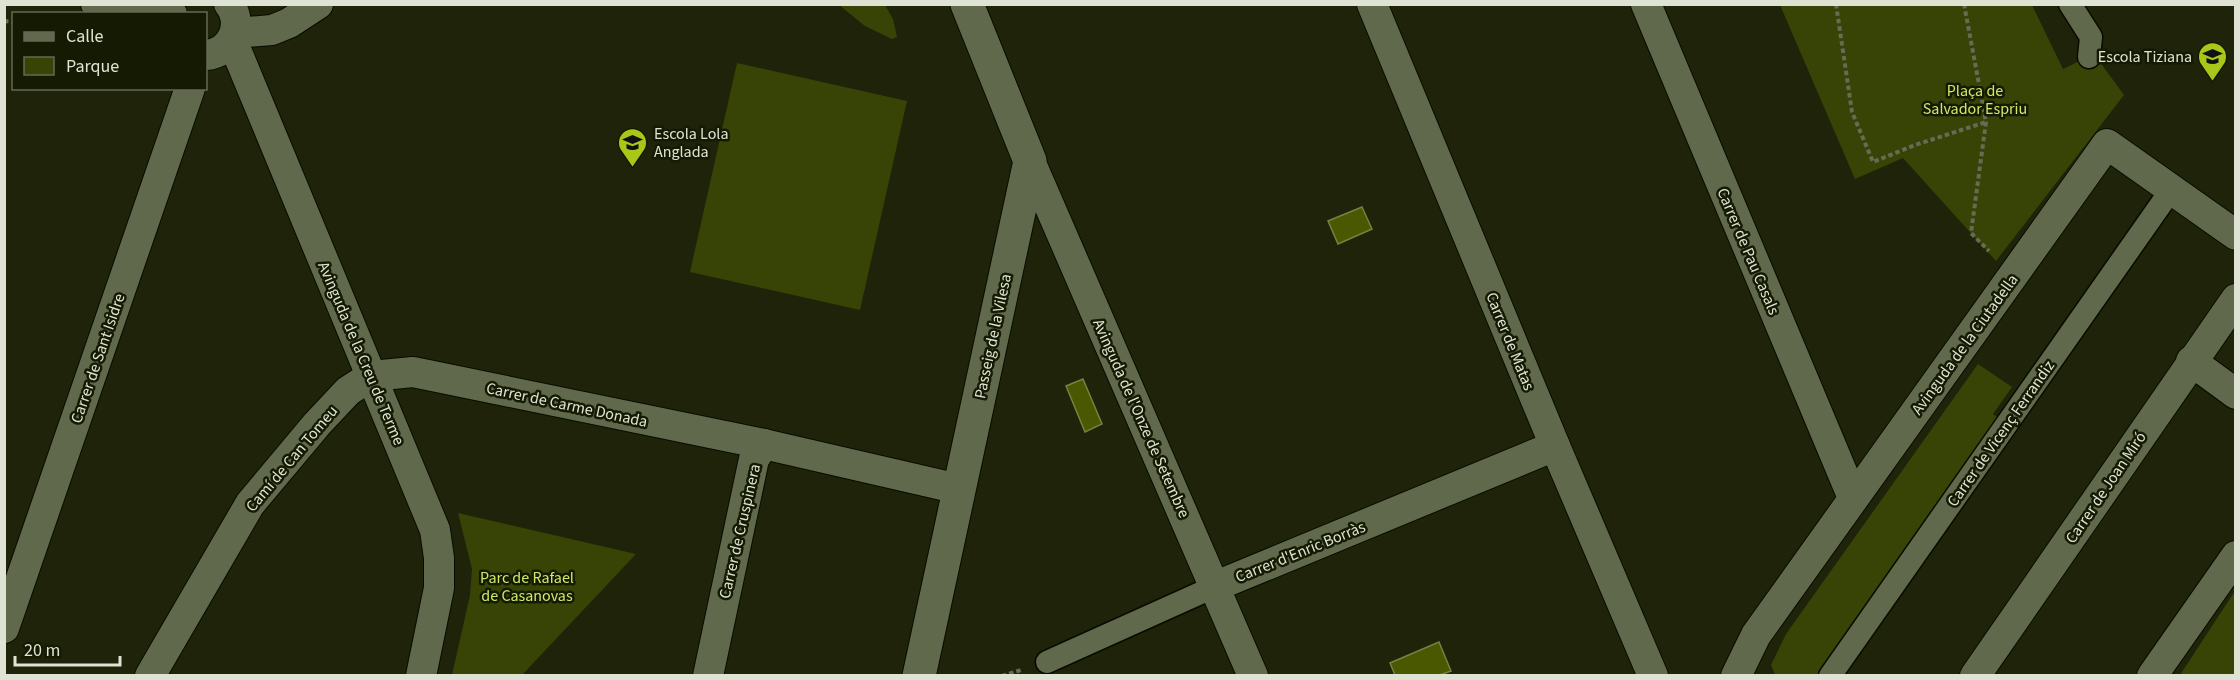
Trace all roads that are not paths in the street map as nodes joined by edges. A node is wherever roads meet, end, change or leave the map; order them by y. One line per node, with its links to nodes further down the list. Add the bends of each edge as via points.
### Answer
1 (96, 4): 7 (street)
2 (318, 4): 8 (street, via 272,30)
3 (967, 4): 12 (street)
4 (1372, 4): 20 (street, Carrer de Matas)
5 (1646, 4): 22 (street, Carrer de Pau Casals)
6 (2070, 4): 10 (street, via 2091,37)
7 (157, 12)
8 (234, 18): 9 (street, via 218,52); 17 (street, Avinguda de la Creu de Terme)
9 (207, 55)
10 (2089, 57)
11 (189, 90): 25 (street, Carrer de Sant Isidre)
12 (1030, 161): 21 (street, Passeig de la Vilesa); 24 (street, Avinguda de l'Onze de Setembre)
13 (2171, 190): 14 (street, Avinguda de la Ciutadella); 22 (street, Avinguda de la Ciutadella, via 2108,144); 34 (street, Carrer de Vicenç Ferrandiz)
14 (2235, 235)
15 (2235, 299): 16 (street, Carrer de Joan Miró)
16 (2191, 361): 18 (street); 35 (street, Carrer de Joan Miró)
17 (371, 376): 19 (street, Carrer de Carme Donada, via 413,372); 27 (street, Camí de Can Tomeu, via 348,391 250,504); 28 (street, Avinguda de la Creu de Terme, via 425,504 440,558 440,588)
18 (2235, 393)
19 (764, 444): 21 (street, Carrer de Cruspinera); 29 (street, Carrer de Cruspinera, via 754,459)
20 (1555, 446): 24 (street, Carrer d'Enric Borràs); 32 (street, Carrer de Matas)
21 (959, 489): 30 (street, Passeig de la Vilesa)
22 (1853, 498): 33 (street, Avinguda de la Ciutadella, via 1756,635)
23 (2235, 556): 36 (street)
24 (1216, 586): 26 (street, Carrer d'Enric Borràs); 31 (street, Avinguda de l'Onze de Setembre)
25 (4, 628)
26 (1047, 662)
27 (150, 675)
28 (421, 675)
29 (708, 675)
30 (919, 675)
31 (1253, 675)
32 (1653, 675)
33 (1736, 675)
34 (1830, 675)
35 (1975, 675)
36 (2152, 675)

